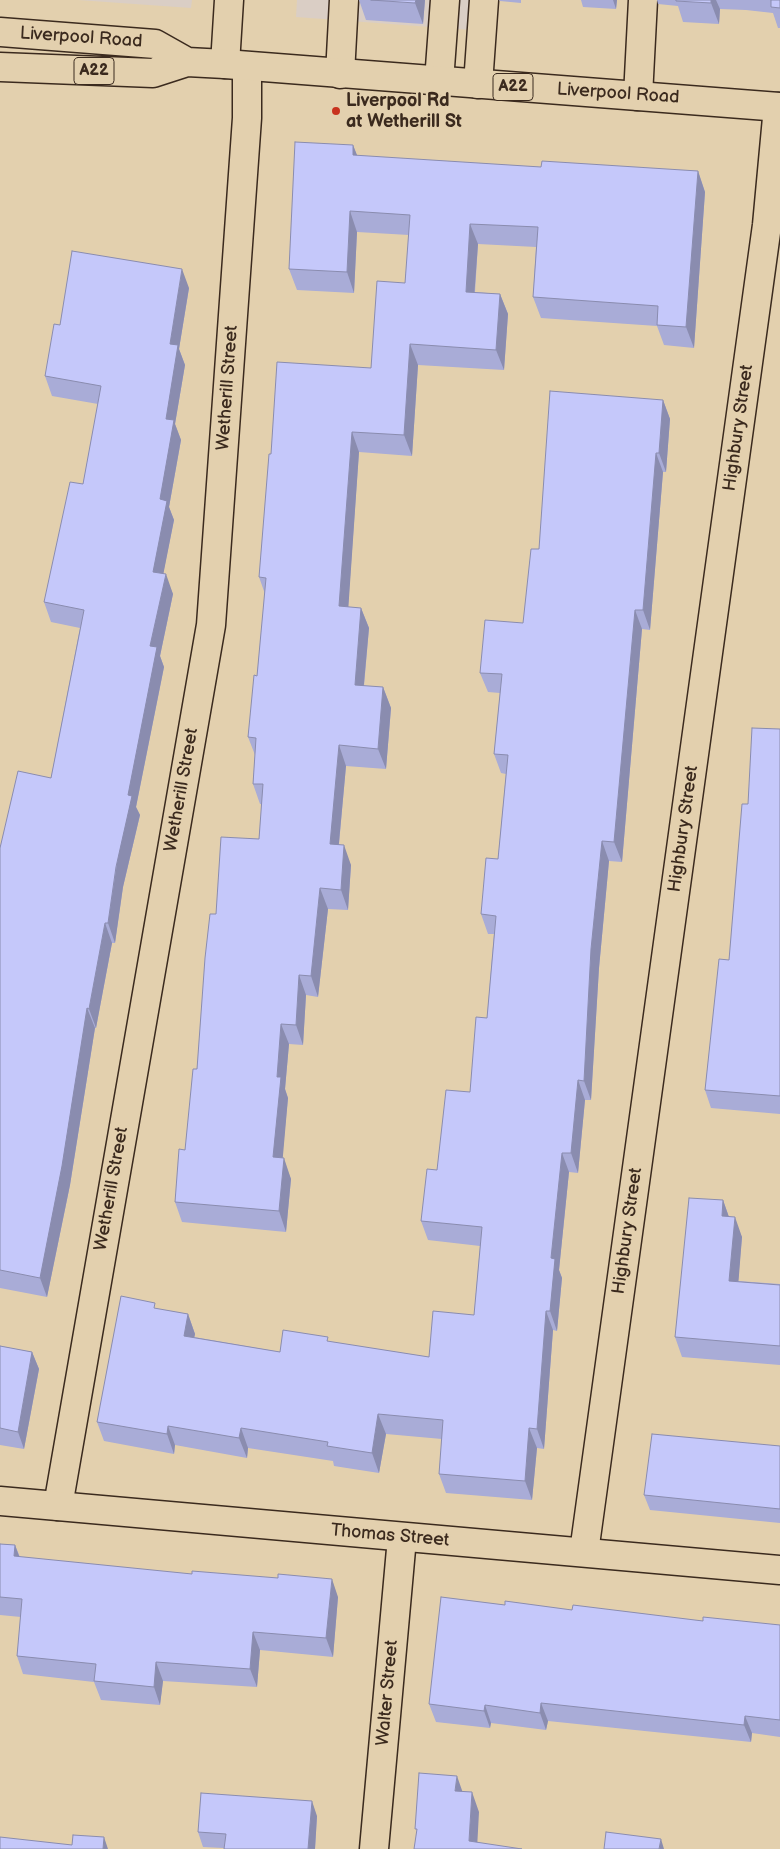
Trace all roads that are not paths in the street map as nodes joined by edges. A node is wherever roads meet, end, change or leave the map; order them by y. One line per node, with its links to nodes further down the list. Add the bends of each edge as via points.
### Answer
1 (229, 0): 8 (main road, Wetherill Street)
2 (344, 0): 10 (main road)
3 (445, 0): 11 (main road)
4 (484, 0): 12 (main road)
5 (643, 0): 13 (main road)
6 (0, 32): 7 (main road, Liverpool Road / A22, via 154,44)
7 (187, 62): 8 (main road, Liverpool Road / A22); 9 (main road, Liverpool Road / A22, via 153,73)
8 (236, 65): 10 (main road, Liverpool Road / A22); 16 (main road, Wetherill Street, via 248,118 211,624)
9 (0, 67)
10 (340, 74): 11 (main road, Liverpool Road / A22)
11 (439, 81): 12 (main road, Liverpool Road / A22)
12 (478, 84): 13 (main road, Liverpool Road / A22)
13 (638, 96): 14 (main road, Liverpool Road / A22)
14 (779, 107): 18 (main road, Highbury Street, via 765,235)
15 (0, 1501): 16 (main road, Thomas Street)
16 (58, 1506): 17 (main road, Thomas Street)
17 (402, 1538): 18 (main road, Thomas Street); 20 (main road, Walter Street)
18 (584, 1552): 19 (main road, Thomas Street)
19 (780, 1570)
20 (374, 1849)

